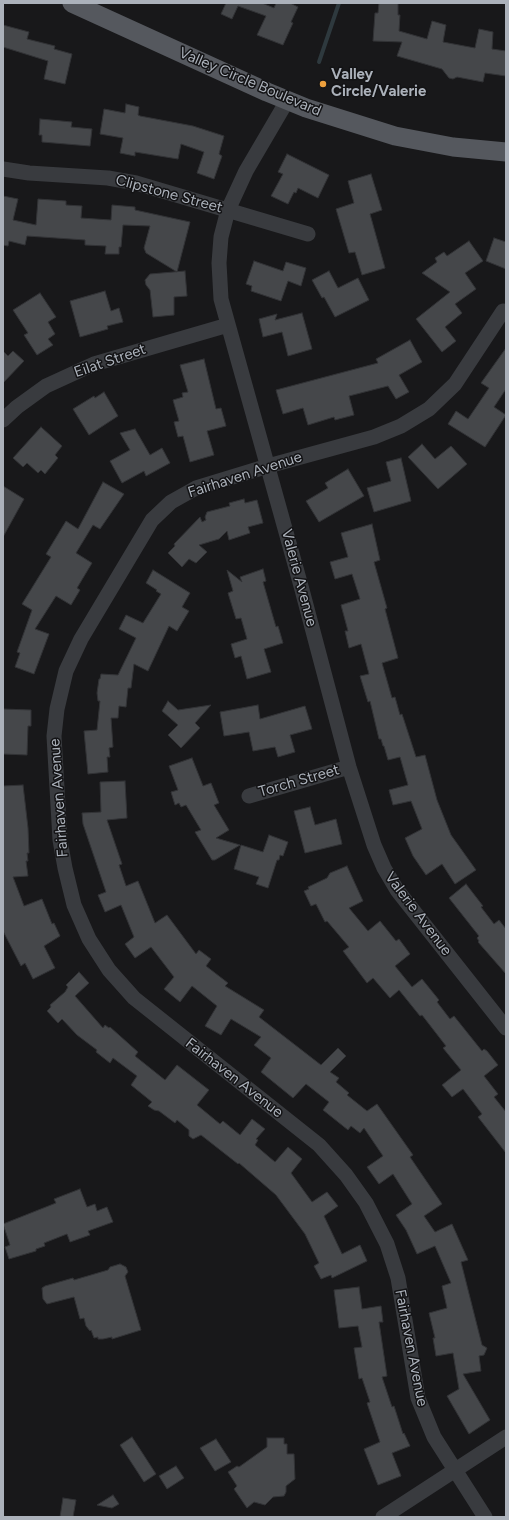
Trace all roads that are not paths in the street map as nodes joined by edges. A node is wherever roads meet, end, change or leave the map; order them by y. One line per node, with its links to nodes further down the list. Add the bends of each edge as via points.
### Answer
1 (72, 3): 2 (main road, Valley Circle Boulevard)
2 (287, 101): 3 (main road, Valley Circle Boulevard, via 395,136 453,147); 5 (street, Valerie Avenue, via 246,171)
3 (506, 152)
4 (3, 169): 5 (street, Clipstone Street, via 29,174 108,178 136,183)
5 (228, 210): 6 (street, Clipstone Street); 8 (street, Valerie Avenue, via 221,237 219,263 221,299)
6 (308, 234)
7 (503, 311): 10 (street, Fairhaven Avenue, via 455,384 429,409 401,426 374,437)
8 (228, 324): 9 (street, Eilat Street, via 94,364 46,386); 10 (street, Valerie Avenue)
9 (3, 420)
10 (268, 466): 11 (street, Valerie Avenue); 15 (street, Fairhaven Avenue, via 196,488 171,502 152,520 81,639 66,671 54,736 60,840 65,868 74,905 89,939 109,970 134,998 319,1145 346,1175 366,1203 387,1244 398,1278 418,1398 434,1437)
11 (349, 767): 12 (street, Torch Street); 13 (street, Valerie Avenue, via 374,845 394,885)
12 (249, 796)
13 (506, 1028)
14 (506, 1437): 15 (street)
15 (455, 1470): 16 (street); 17 (street, Fairhaven Avenue)
16 (383, 1517)
17 (485, 1517)

